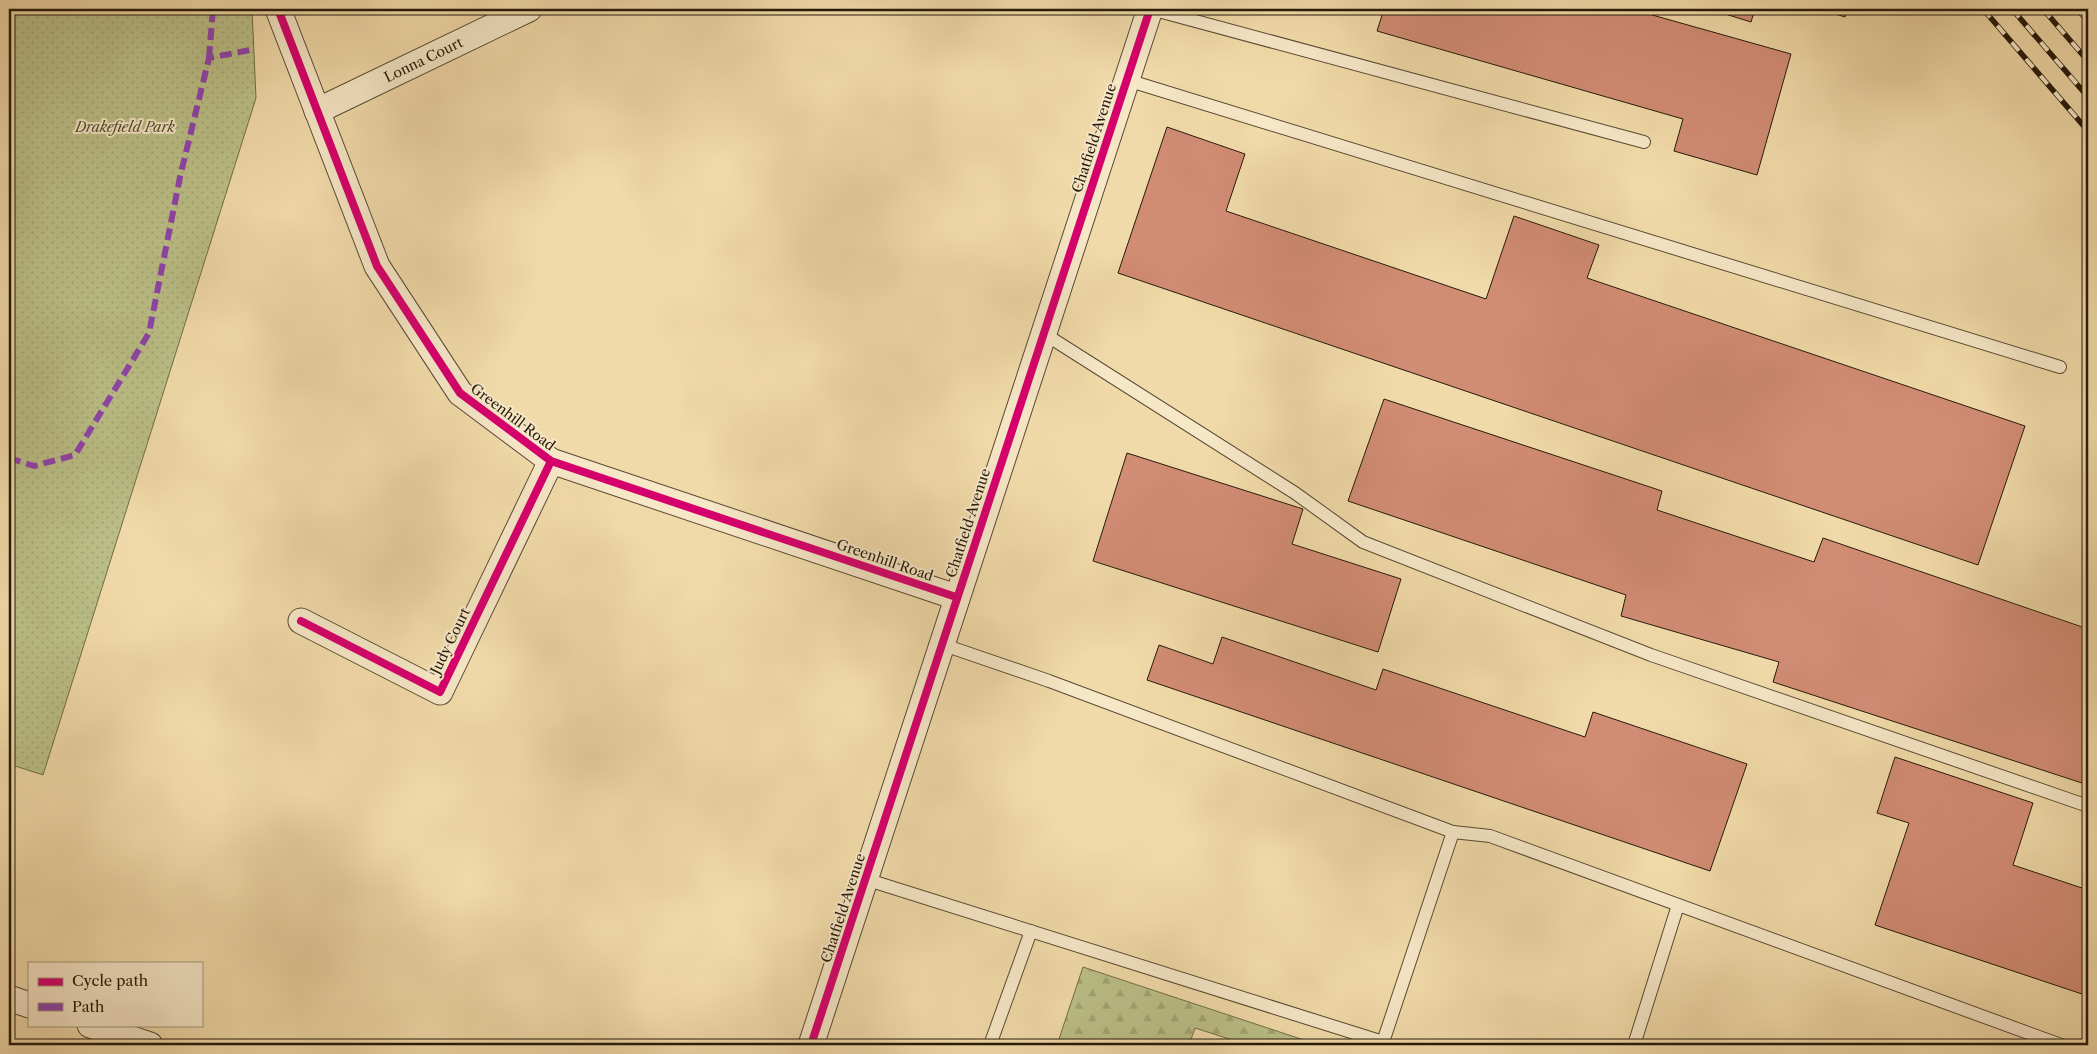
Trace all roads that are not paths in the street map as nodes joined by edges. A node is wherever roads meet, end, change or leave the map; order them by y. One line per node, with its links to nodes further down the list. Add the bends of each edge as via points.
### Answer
1 (278, 9): 5 (street, Greenhill Road)
2 (529, 9): 5 (street, Lonna Court)
3 (1150, 9): 4 (street, Chatfield Avenue); 6 (lane)
4 (1127, 80): 7 (street, Chatfield Avenue); 8 (lane)
5 (317, 111): 9 (street, Greenhill Road, via 377,266 460,393)
6 (1644, 142)
7 (1043, 333): 10 (street, Chatfield Avenue); 13 (lane, via 1295,493 1363,542 1651,655)
8 (2060, 367)
9 (551, 461): 10 (street, Greenhill Road); 11 (street, Judy Court, via 440,692)
10 (956, 597): 12 (street, Chatfield Avenue)
11 (300, 621)
12 (941, 644): 14 (lane); 15 (street, Chatfield Avenue)
13 (2088, 806)
14 (1453, 832): 16 (lane, via 1490,836); 21 (lane)
15 (865, 879): 17 (lane); 23 (street, Chatfield Avenue)
16 (1678, 905): 25 (lane); 26 (lane)
17 (1031, 931): 21 (lane); 24 (lane)
18 (9, 998): 19 (street)
19 (28, 1005)
20 (93, 1026): 22 (street)
21 (1388, 1043)
22 (150, 1045)
23 (811, 1045)
24 (990, 1045)
25 (1634, 1045)
26 (2062, 1045)

